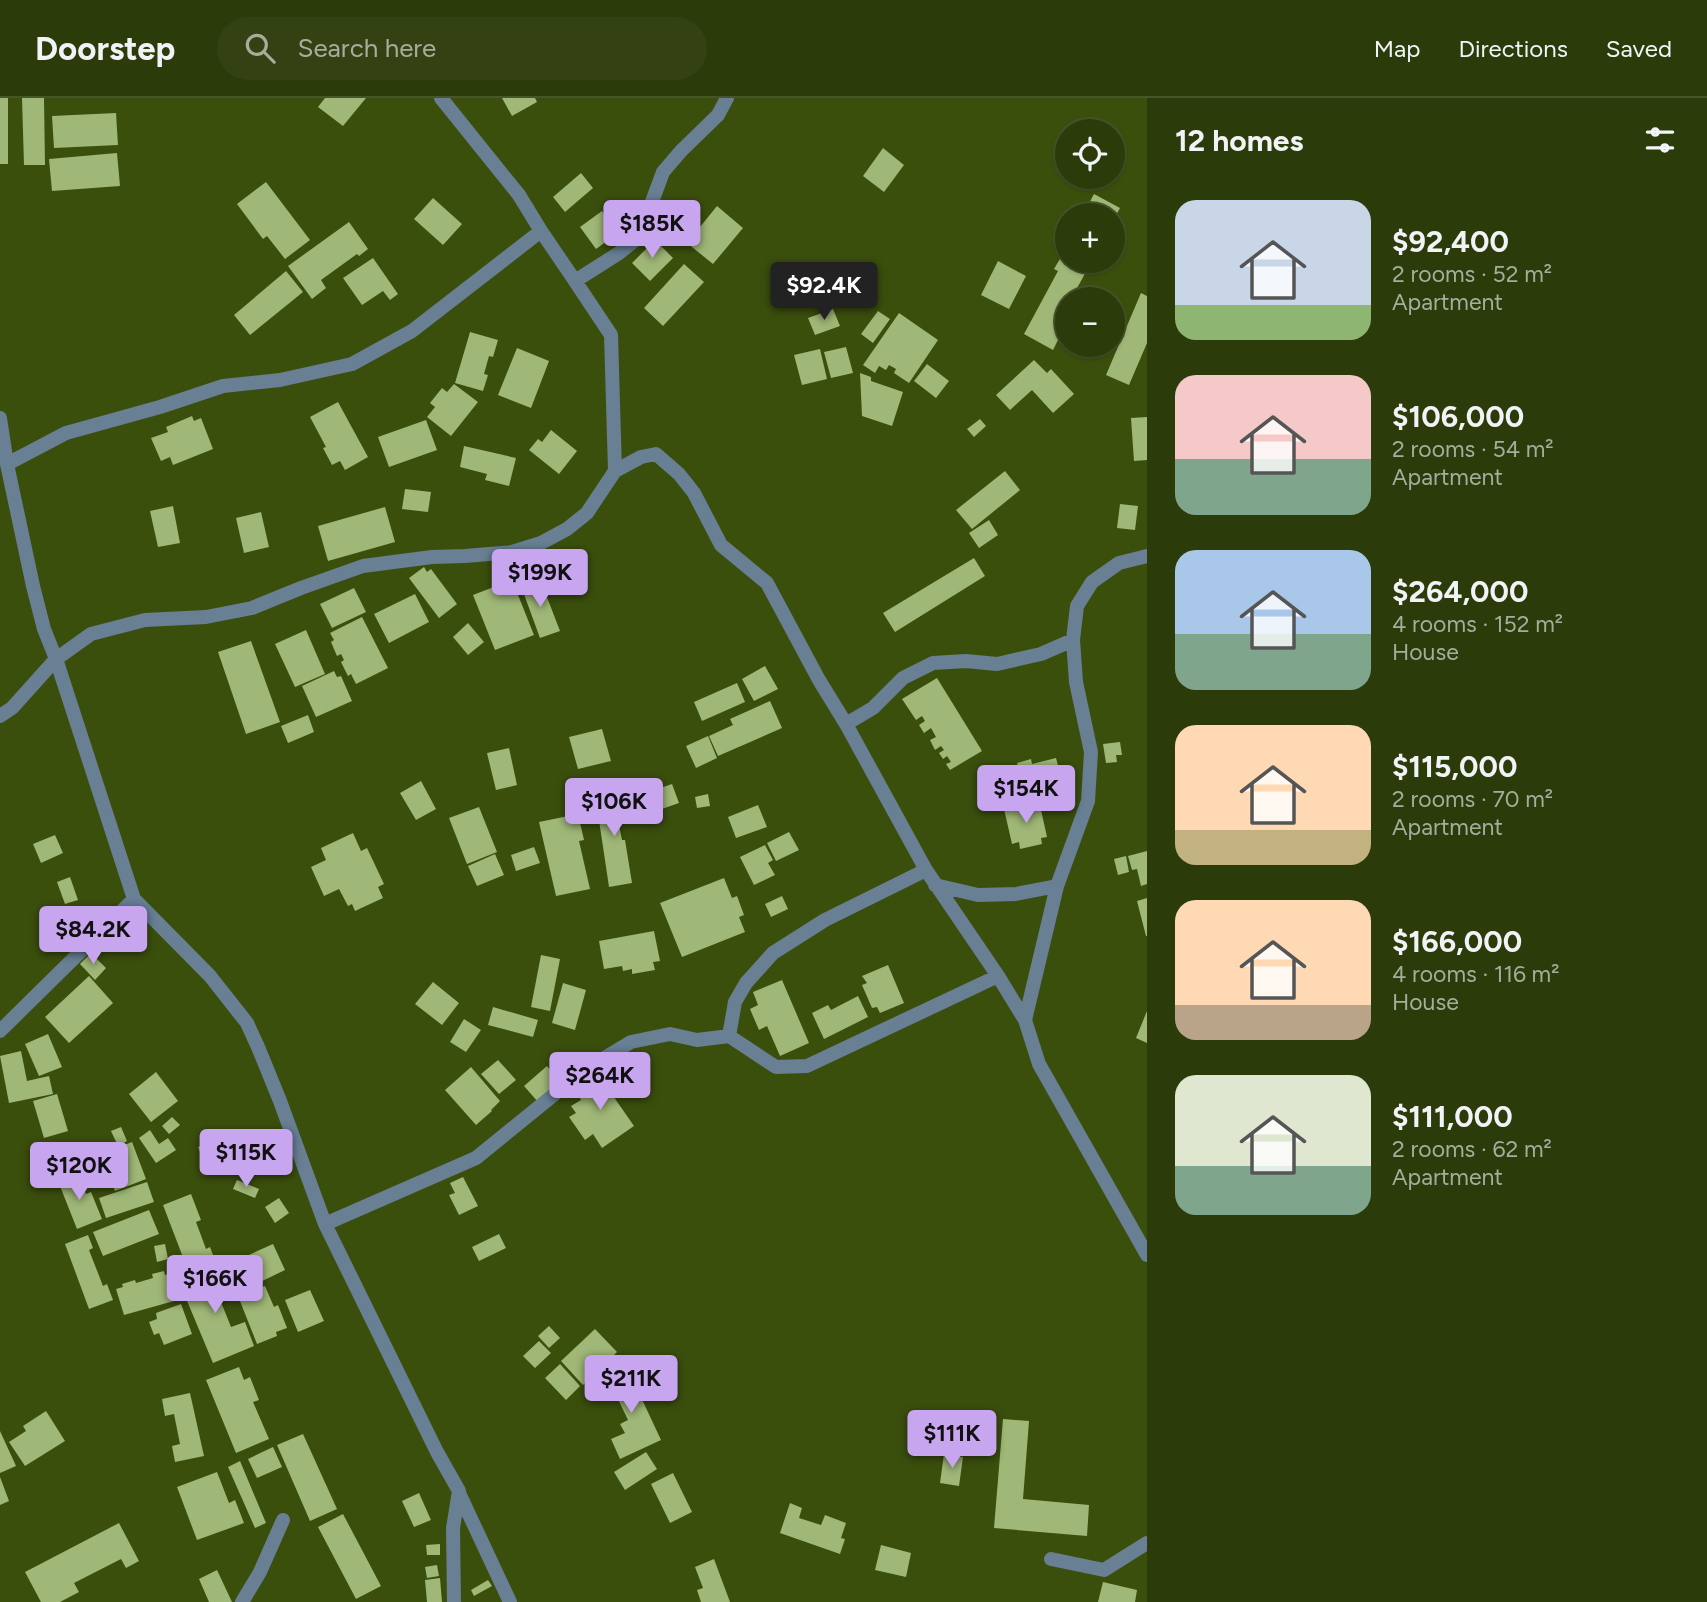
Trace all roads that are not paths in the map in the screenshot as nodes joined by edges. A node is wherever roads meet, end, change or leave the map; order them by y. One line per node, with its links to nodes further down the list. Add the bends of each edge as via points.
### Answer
1 (441, 98): 3 (street, via 519,195)
2 (727, 98): 4 (street, via 718,115 663,172 639,237)
3 (541, 231): 4 (street); 6 (street, via 412,331 352,364 280,380 223,386 66,433)
4 (575, 281): 7 (street, via 611,335)
5 (0, 418): 6 (street)
6 (8, 464): 10 (street, via 33,586)
7 (615, 471): 10 (street, via 587,513 541,544 512,552 363,566 252,608 206,617 145,620 91,634); 12 (street, via 656,454 679,474 721,545 767,583)
8 (1147, 556): 9 (street, via 1119,563 1092,582 1076,606)
9 (1073, 640): 12 (street, via 1041,654 998,664 933,663 903,678 873,708); 15 (street, via 1076,682 1091,752 1088,801)
10 (56, 659): 11 (street); 16 (street)
11 (0, 716)
12 (846, 724): 13 (street)
13 (926, 870): 14 (street); 20 (street, via 825,920 773,953 735,1002)
14 (935, 885): 15 (street, via 978,895); 17 (street)
15 (1057, 887): 18 (street)
16 (134, 899): 19 (street); 21 (street, via 210,976 247,1023)
17 (998, 976): 18 (street); 20 (street, via 807,1066 776,1067)
18 (1025, 1020): 22 (street, via 1040,1064)
19 (0, 1031)
20 (729, 1036): 21 (street, via 697,1040 670,1034 631,1042 583,1071 476,1157)
21 (325, 1224): 23 (street)
22 (1147, 1255)
23 (459, 1491): 28 (street, via 453,1528); 29 (street)
24 (283, 1520): 27 (street)
25 (1147, 1544): 26 (street, via 1104,1570)
26 (1051, 1559)
27 (242, 1602)
28 (454, 1602)
29 (510, 1602)

